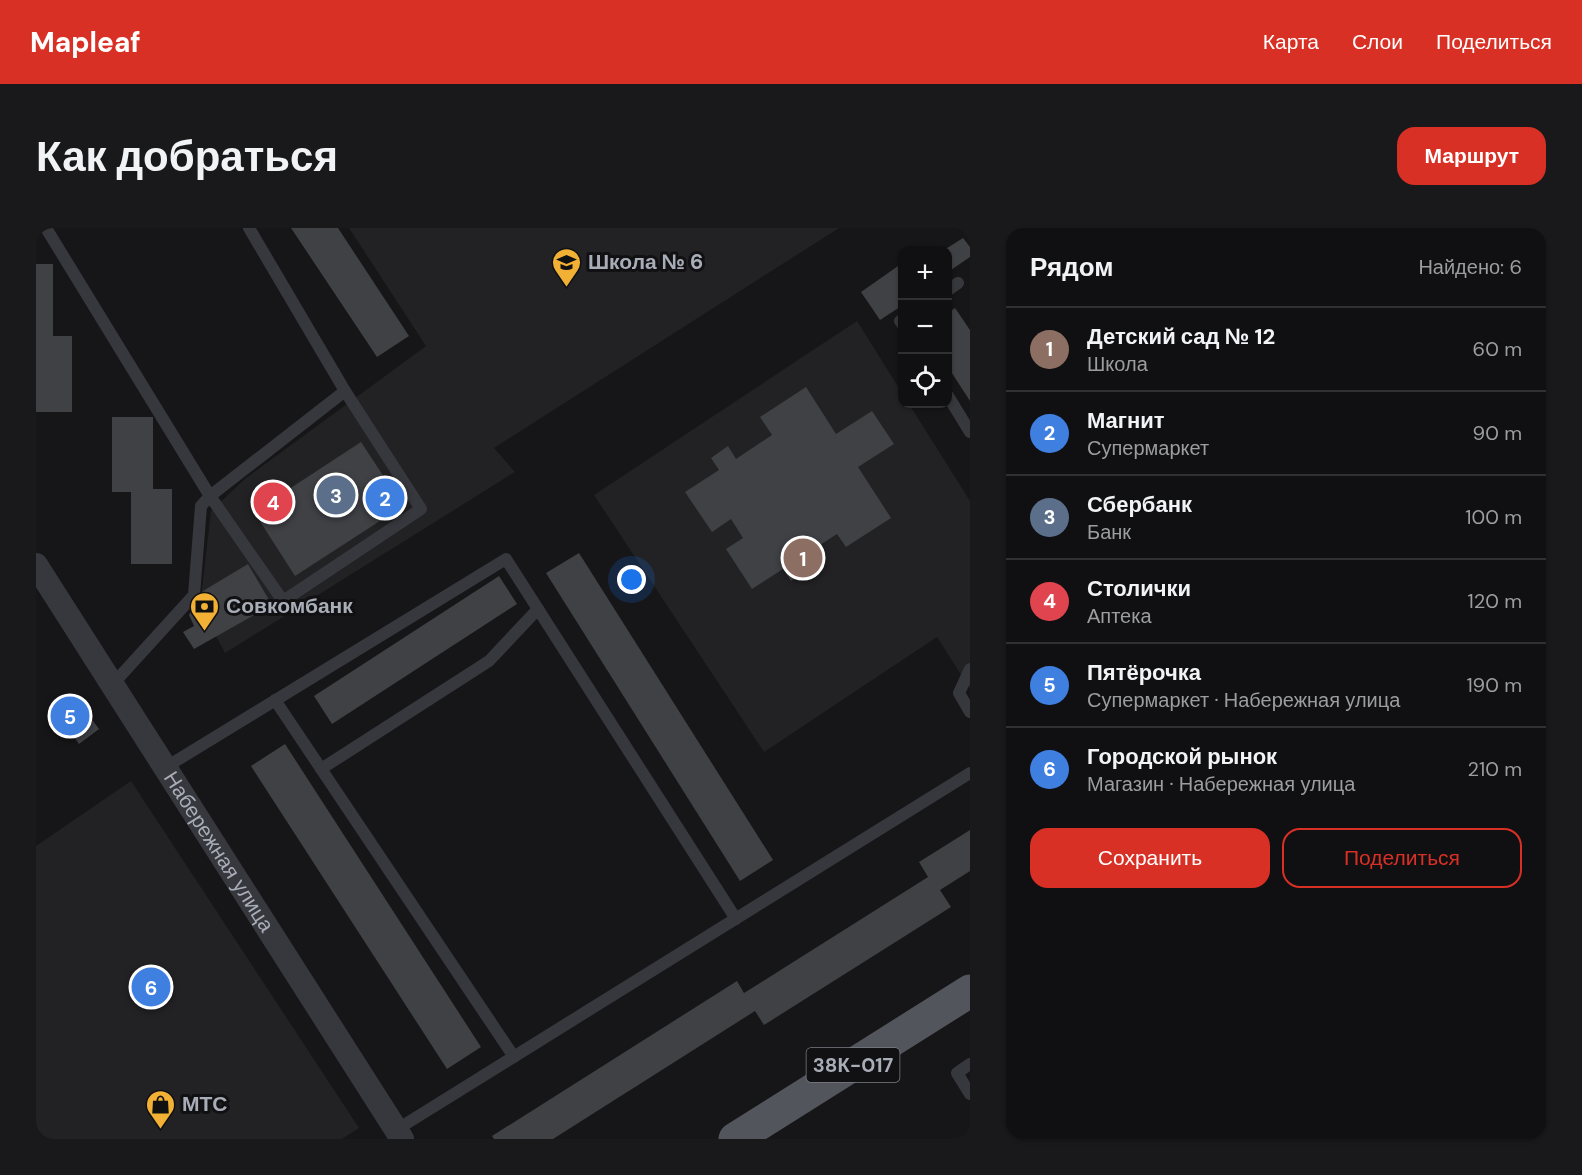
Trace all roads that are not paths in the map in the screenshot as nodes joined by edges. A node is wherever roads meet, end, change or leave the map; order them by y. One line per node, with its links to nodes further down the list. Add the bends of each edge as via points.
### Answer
1 (46, 228): 6 (lane)
2 (249, 228): 3 (lane)
3 (345, 391): 6 (lane); 6 (lane, via 421,509 283,600)
4 (952, 403): 5 (lane)
5 (970, 432)
6 (210, 495): 10 (lane, via 201,506 194,595)
7 (36, 565): 10 (street, Набережная улица)
8 (538, 609): 11 (lane, via 506,559); 14 (lane, via 489,661); 16 (lane)
9 (970, 669): 12 (lane, via 959,693)
10 (113, 684): 13 (street, Набережная улица)
11 (275, 700): 13 (lane); 14 (lane)
12 (970, 712)
13 (166, 767): 22 (street, Набережная улица)
14 (321, 769): 18 (lane)
15 (970, 773): 16 (lane)
16 (736, 919): 18 (lane)
17 (970, 991): 21 (main road, 38К-017)
18 (514, 1057): 22 (lane)
19 (970, 1064): 20 (lane, via 957,1074)
20 (970, 1094)
21 (752, 1132)
22 (399, 1135)

